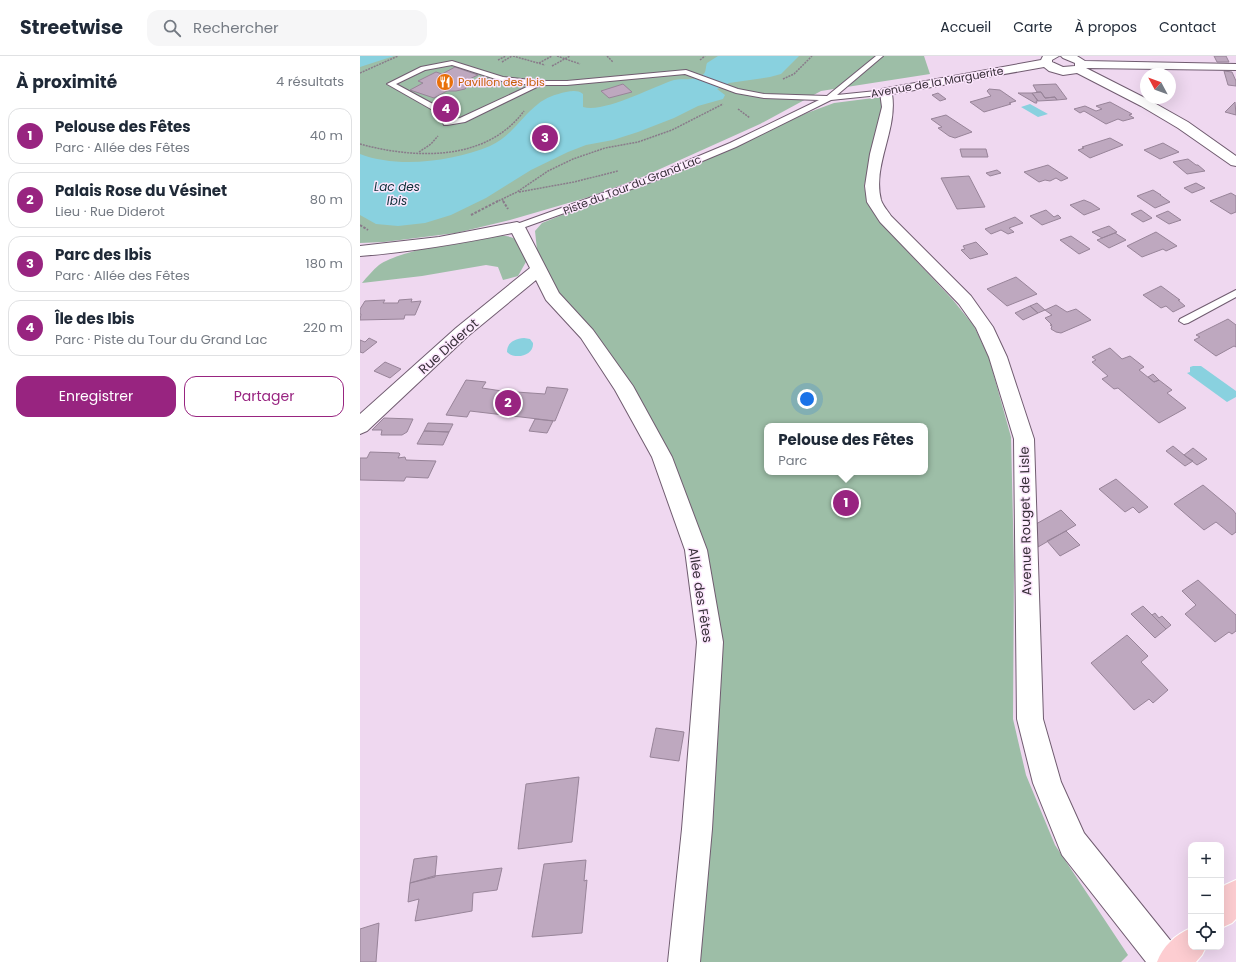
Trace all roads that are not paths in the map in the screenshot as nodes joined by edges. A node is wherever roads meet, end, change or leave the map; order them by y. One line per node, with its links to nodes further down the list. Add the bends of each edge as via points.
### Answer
1 (880, 56): 8 (lane, Piste du Tour du Grand Lac)
2 (1067, 56): 4 (street, via 1076,59)
3 (1049, 59): 4 (street, via 1053,68 1059,70); 7 (street, Avenue de la Marguerite)
4 (1080, 66): 5 (street); 9 (street, via 1182,125)
5 (1236, 68)
6 (540, 83): 6 (lane, via 462,120 447,124 441,112 391,84 423,68 452,63 502,79); 8 (lane, via 567,83 686,72 725,88 749,94 783,98)
7 (886, 92): 8 (lane, Avenue de la Marguerite); 22 (street, Avenue Rouget de Lisle, via 888,107 872,186 874,202 885,219 965,300 984,327 998,356 1024,439 1030,719 1047,783 1073,844)
8 (829, 98): 10 (lane, Piste du Tour du Grand Lac, via 733,145 659,176)
9 (1236, 162)
10 (517, 227): 11 (street, Piste du Tour du Grand Lac, via 461,239); 14 (street, Allée des Fêtes)
11 (393, 249): 12 (street, Piste du Tour du Grand Lac); 13 (street)
12 (360, 251)
13 (360, 266)
14 (539, 269): 17 (street, Rue Diderot, via 462,332); 21 (street, Allée des Fêtes, via 552,296 587,334 623,386 662,457 696,550 710,642 697,829)
15 (1236, 293): 16 (lane)
16 (1184, 321)
17 (360, 426)
18 (1236, 896): 19 (main road)
19 (1224, 909)
20 (1188, 947): 23 (main road)
21 (684, 962)
22 (1166, 962)
23 (1174, 962)

